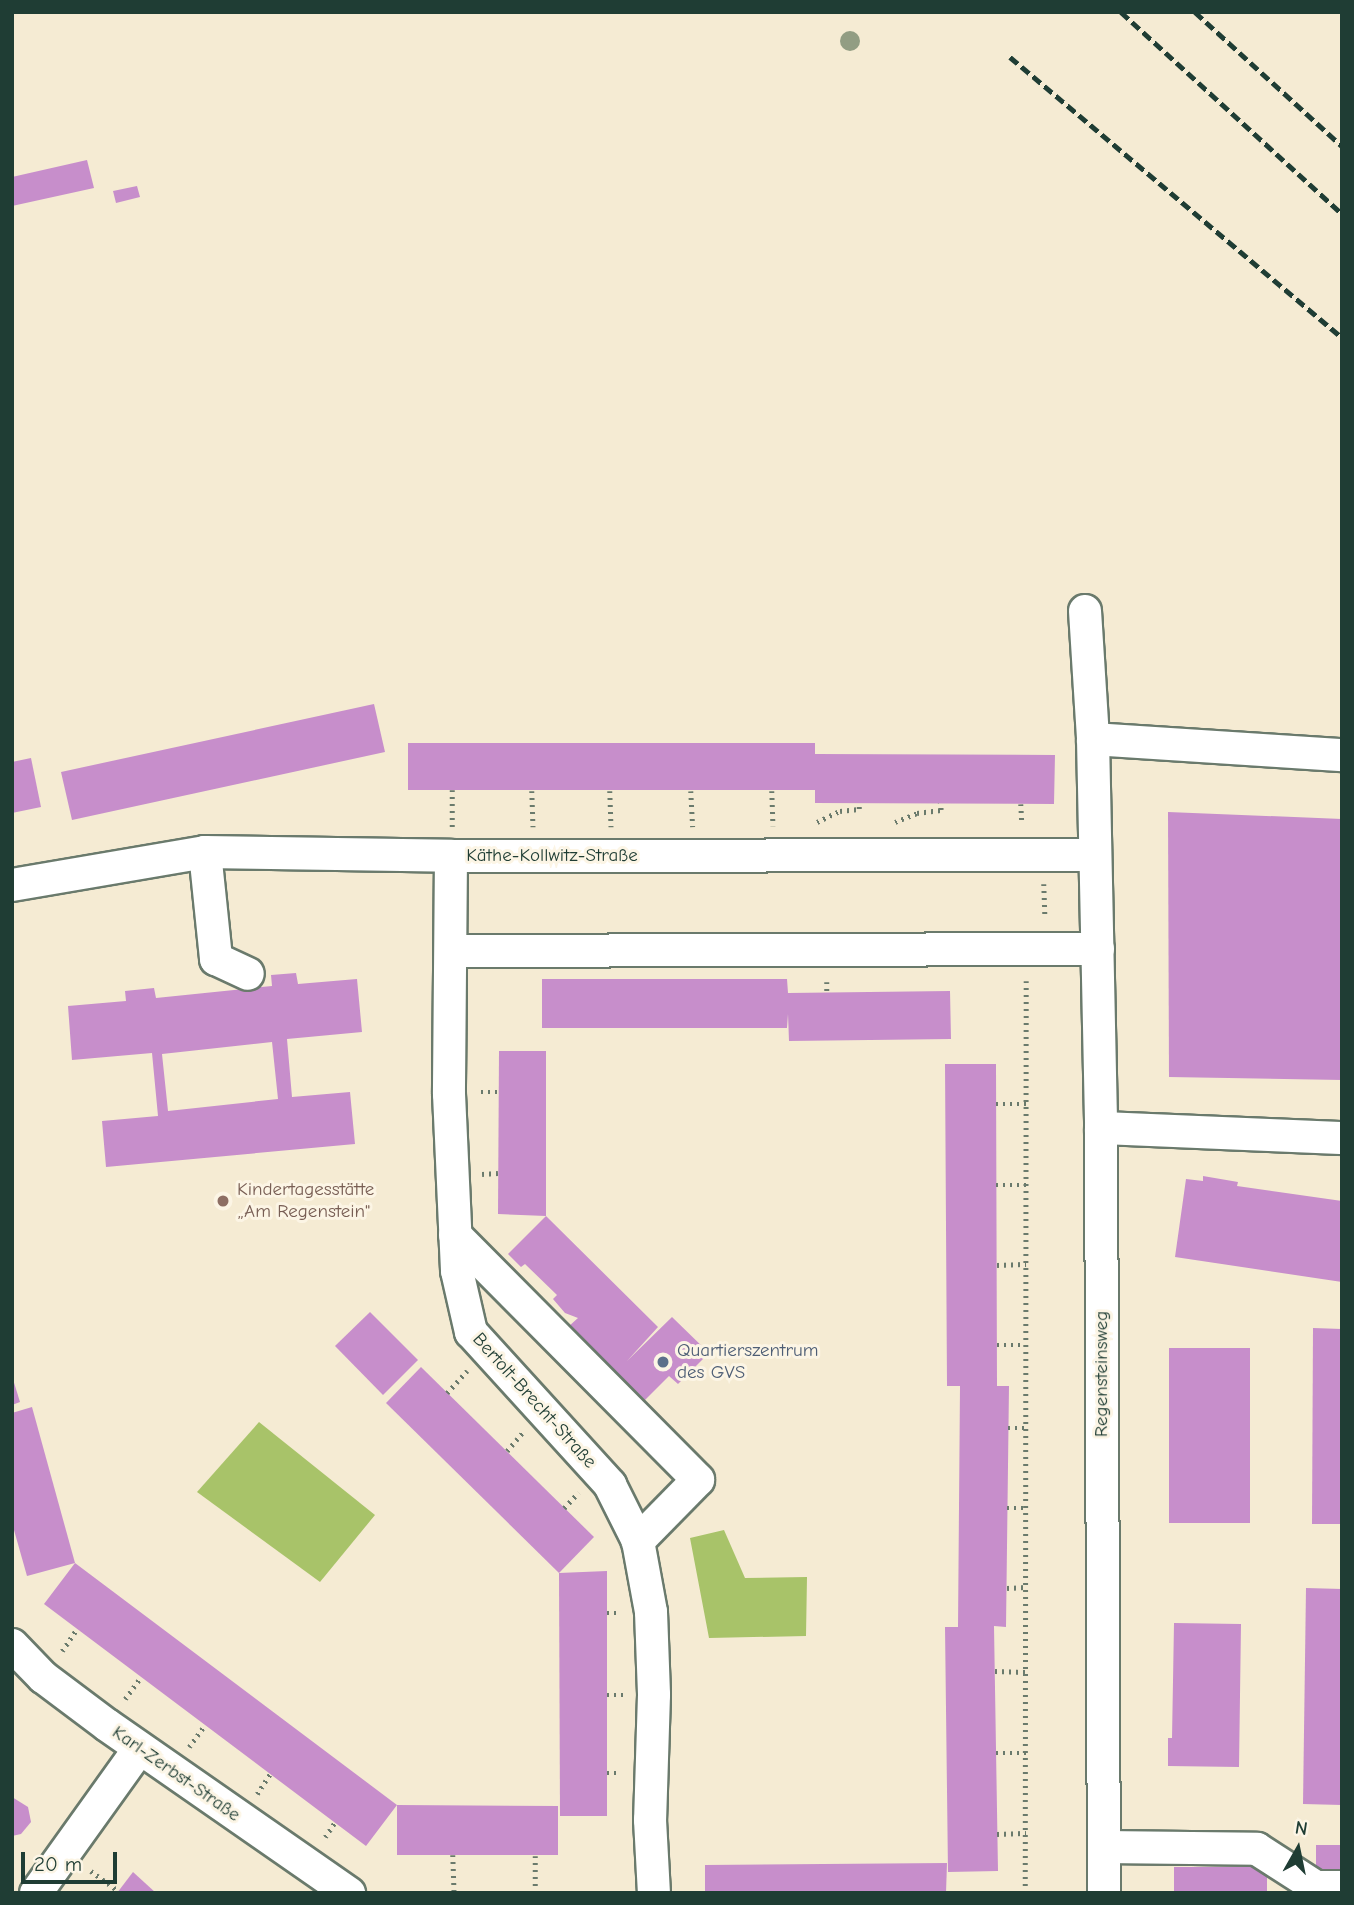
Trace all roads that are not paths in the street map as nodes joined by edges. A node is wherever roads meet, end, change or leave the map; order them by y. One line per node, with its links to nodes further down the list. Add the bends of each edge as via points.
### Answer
1 (1085, 611): 2 (street, Regensteinsweg)
2 (1093, 739): 3 (street); 5 (street, Regensteinsweg)
3 (1342, 755)
4 (205, 852): 6 (street, Käthe-Kollwitz-Straße); 7 (street, Käthe-Kollwitz-Straße); 10 (street, via 216,959)
5 (1094, 855): 6 (street, Käthe-Kollwitz-Straße); 8 (street, Regensteinsweg)
6 (451, 856): 9 (street, Bertolt-Brecht-Straße)
7 (12, 885)
8 (1098, 948): 9 (street); 11 (street, Regensteinsweg)
9 (451, 951): 13 (street, Bertolt-Brecht-Straße, via 449,1094)
10 (248, 974)
11 (1101, 1128): 12 (street); 17 (street, Regensteinsweg)
12 (1342, 1138)
13 (455, 1235): 14 (street, Bertolt-Brecht-Straße, via 457,1271 471,1332 610,1485); 14 (street, via 698,1480)
14 (638, 1541): 21 (street, Bertolt-Brecht-Straße, via 651,1612)
15 (12, 1645): 16 (street, Karl-Zerbst-Straße, via 43,1677)
16 (139, 1749): 19 (street); 20 (street, Karl-Zerbst-Straße)
17 (1104, 1847): 18 (street, via 1257,1849 1317,1887); 22 (street, Regensteinsweg)
18 (1342, 1887)
19 (36, 1893)
20 (349, 1893)
21 (654, 1893)
22 (1104, 1893)

